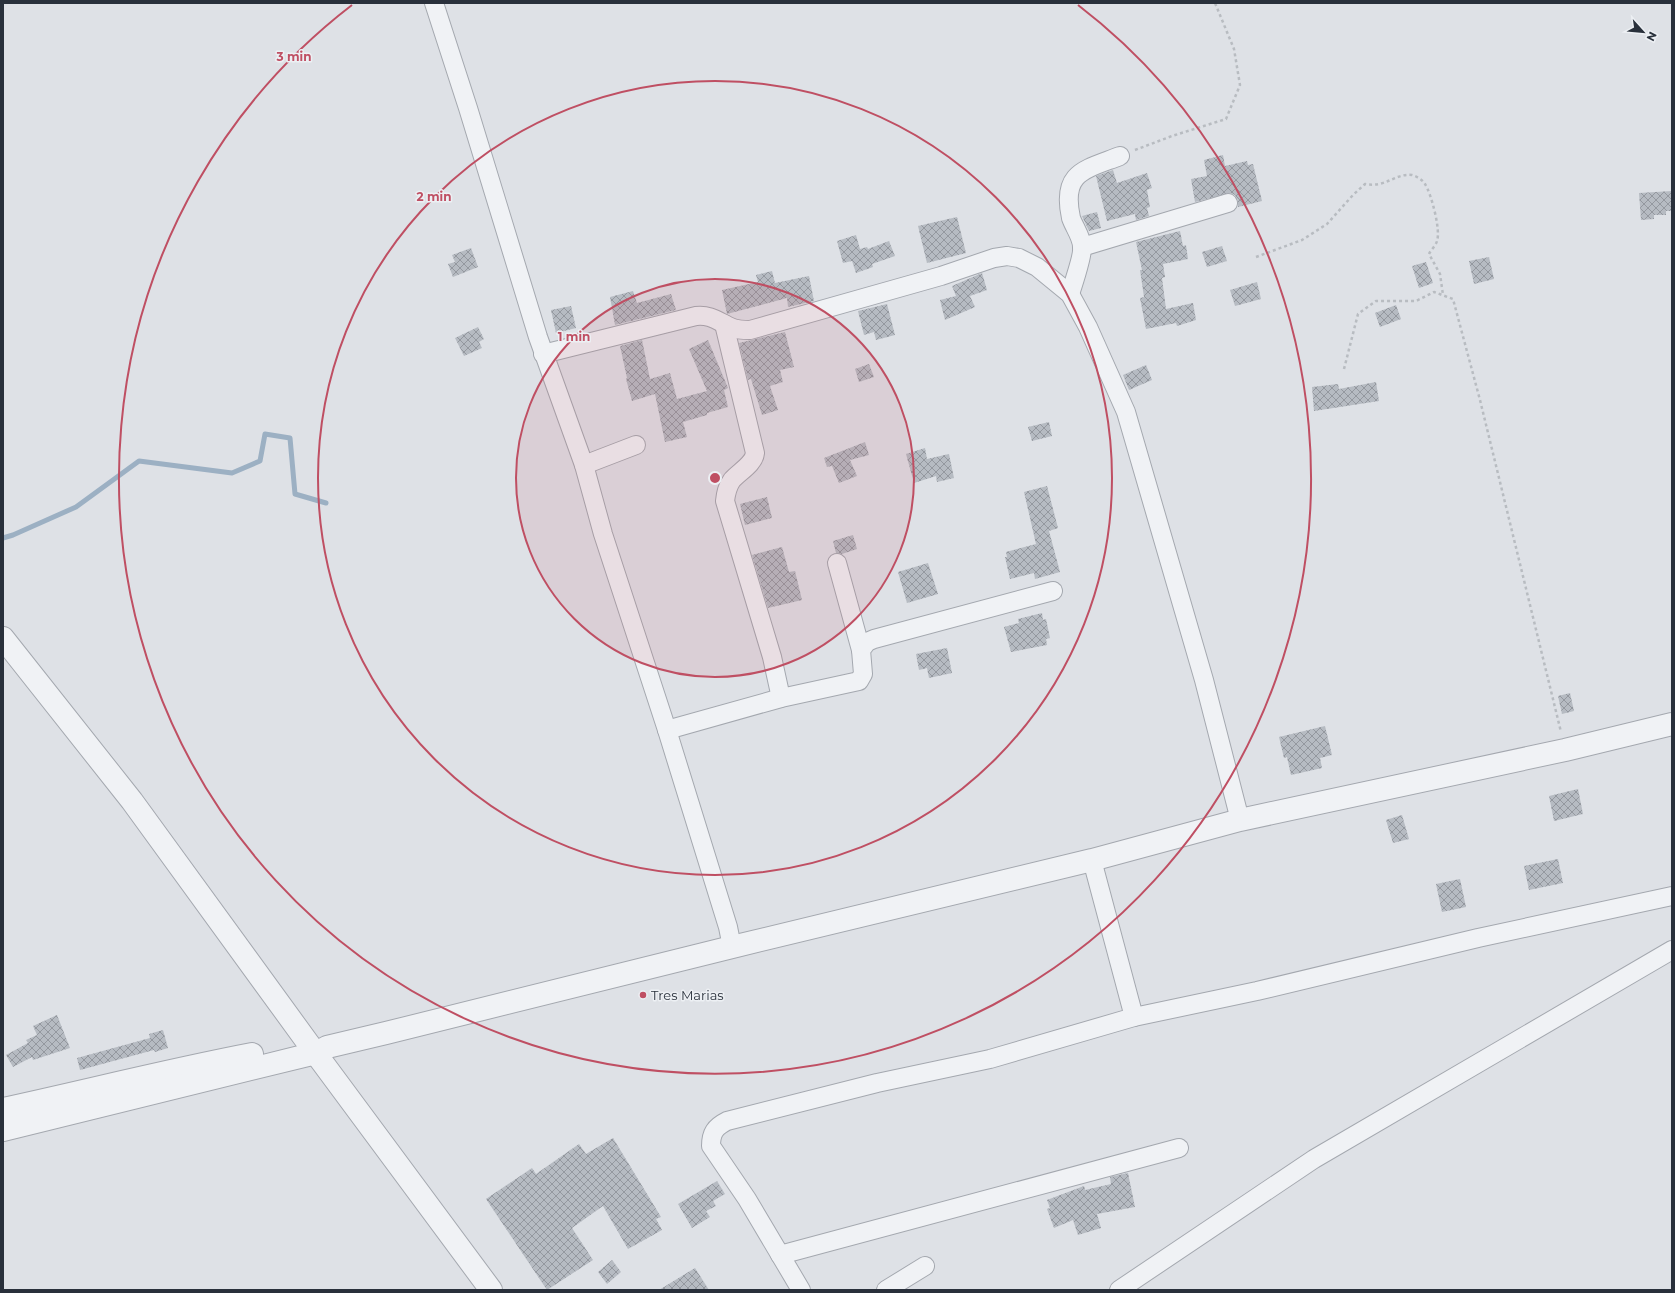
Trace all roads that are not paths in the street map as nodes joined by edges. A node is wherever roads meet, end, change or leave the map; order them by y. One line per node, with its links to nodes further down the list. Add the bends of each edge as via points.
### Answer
1 (434, 3): 7 (street)
2 (1120, 156): 4 (street, via 1086,170 1070,184 1068,194 1072,218)
3 (1228, 203): 4 (street)
4 (1082, 247): 5 (street)
5 (1070, 294): 6 (street, via 1033,264 1007,256 750,330); 17 (street, via 1088,327 1126,412 1204,680)
6 (724, 324): 7 (street, via 713,317 696,316); 14 (street, via 756,453 732,481 724,501 772,657)
7 (543, 354): 9 (street)
8 (636, 446): 9 (street)
9 (584, 465): 16 (street, via 603,534)
10 (837, 563): 13 (street)
11 (1053, 592): 13 (street, via 874,639 867,642)
12 (3, 638): 23 (street, via 132,801)
13 (861, 650): 14 (street, via 863,674 859,681)
14 (781, 698): 16 (street)
15 (1672, 724): 17 (street, via 1565,750)
16 (667, 730): 20 (street)
17 (1240, 820): 18 (street)
18 (1092, 860): 20 (street); 22 (street)
19 (1672, 896): 22 (street)
20 (732, 947): 23 (street, via 386,1034)
21 (1672, 950): 32 (street, via 1314,1159)
22 (1134, 1017): 27 (street, via 990,1059 877,1083 719,1125 712,1134 711,1146 747,1199)
23 (317, 1047): 24 (street, via 190,1066); 25 (street); 29 (street)
24 (3, 1109)
25 (3, 1130)
26 (1179, 1148): 27 (street)
27 (780, 1255): 30 (street)
28 (925, 1266): 31 (street)
29 (491, 1290)
30 (801, 1290)
31 (886, 1290)
32 (1119, 1290)

